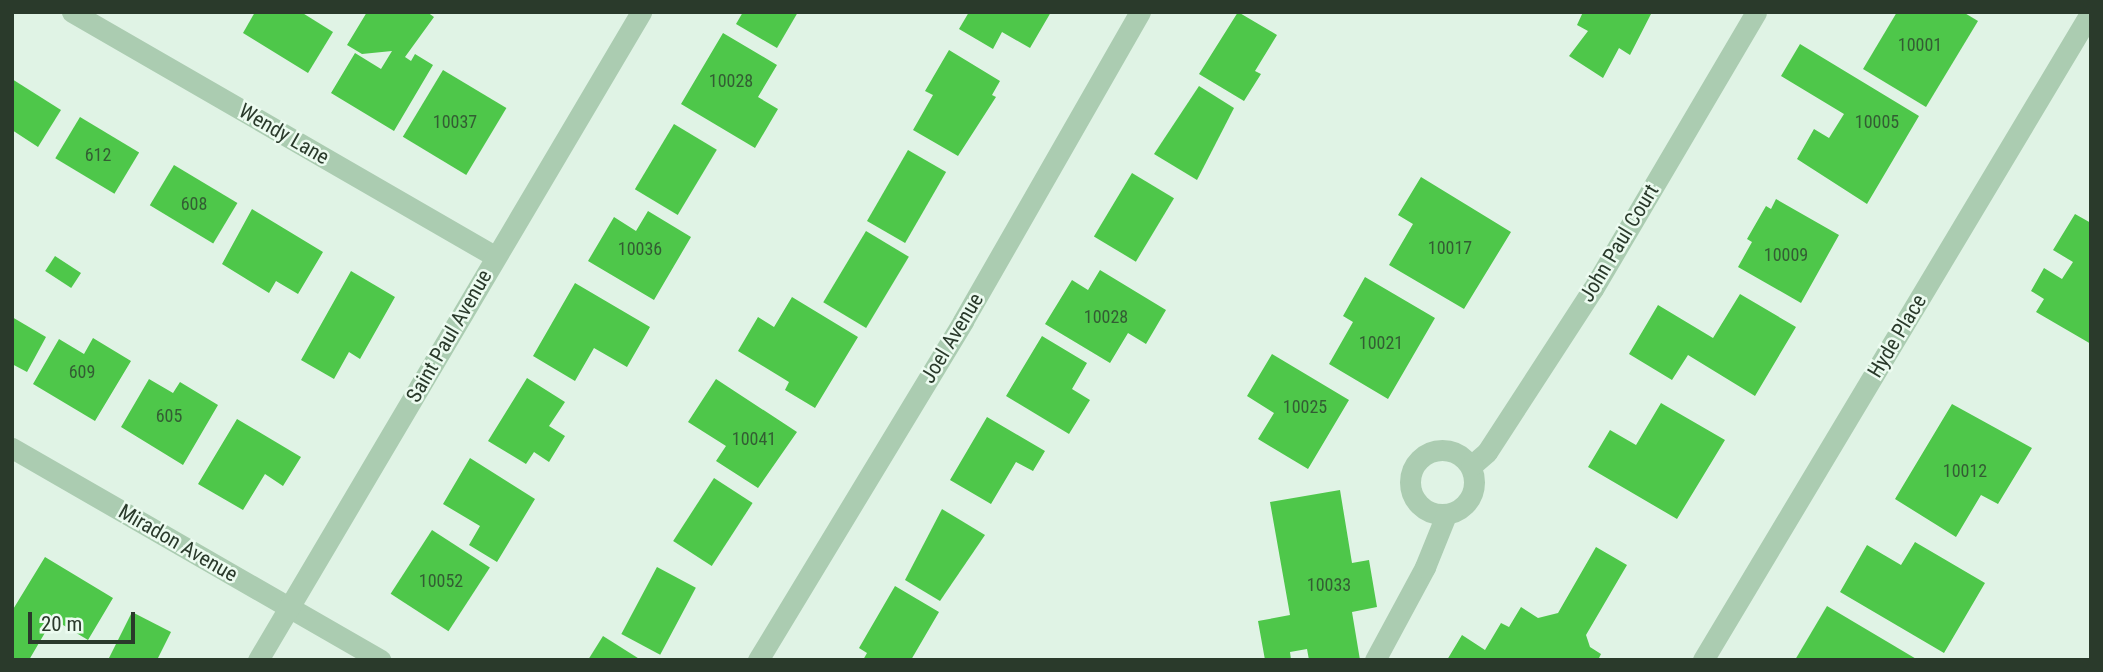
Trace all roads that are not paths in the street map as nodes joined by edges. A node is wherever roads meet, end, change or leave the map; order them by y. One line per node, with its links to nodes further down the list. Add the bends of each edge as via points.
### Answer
1 (72, 12): 6 (street, Wendy Lane)
2 (641, 12): 6 (street, Saint Paul Avenue)
3 (1140, 12): 13 (street, Joel Avenue, via 963,321)
4 (1756, 12): 8 (street, John Paul Court, via 1593,289 1488,452)
5 (2091, 12): 15 (street, Hyde Place)
6 (495, 256): 10 (street, Saint Paul Avenue)
7 (12, 447): 10 (street, Miradon Avenue)
8 (1471, 466): 9 (street, via 1474,492 1457,511); 9 (street, via 1463,457 1439,449 1427,453 1411,472 1413,497 1421,508)
9 (1446, 515): 14 (street, via 1425,567)
10 (289, 608): 11 (street, Saint Paul Avenue); 12 (street, Miradon Avenue)
11 (258, 660)
12 (380, 660)
13 (758, 660)
14 (1375, 660)
15 (1703, 660)

